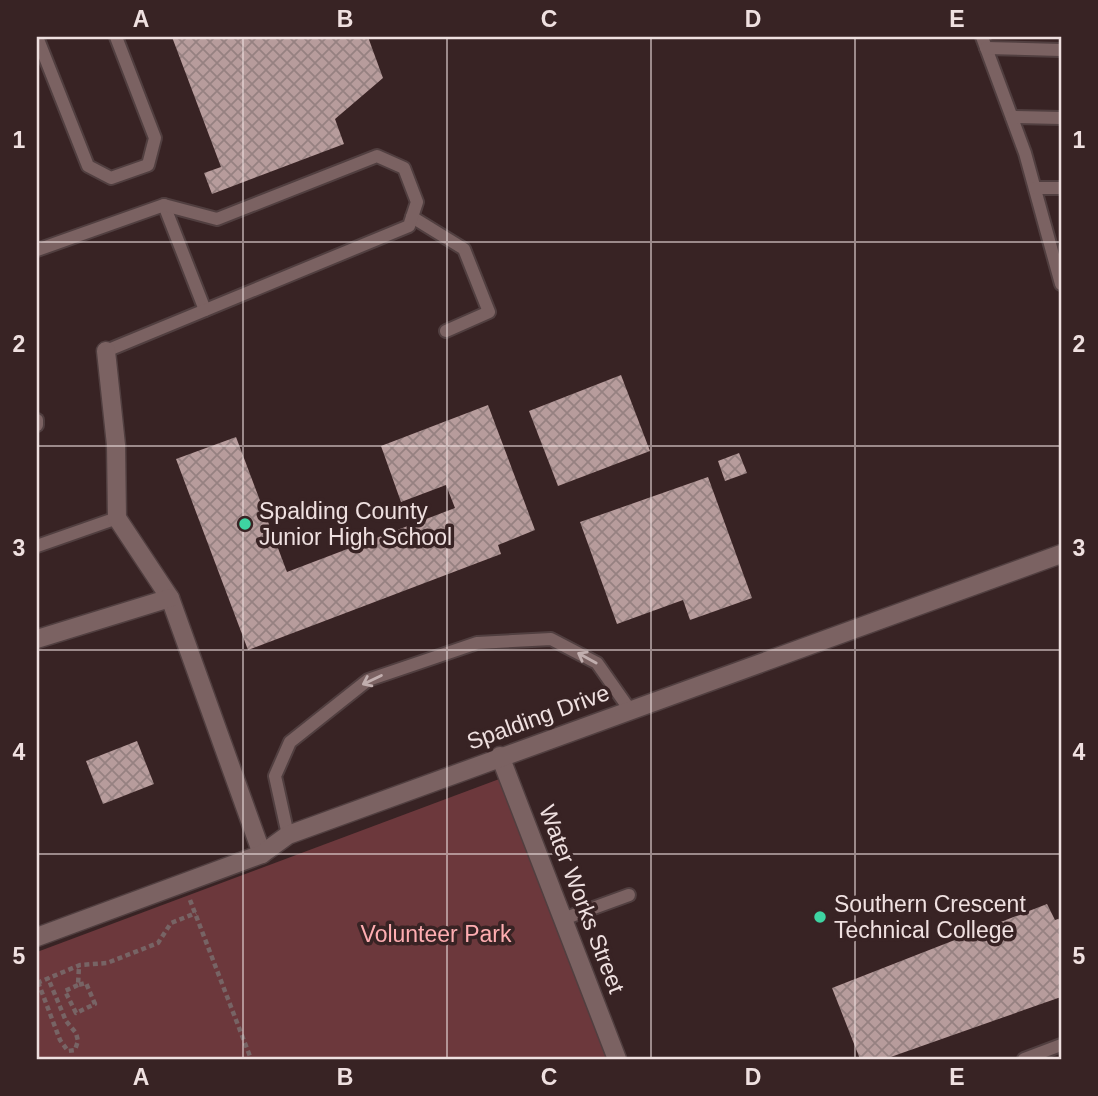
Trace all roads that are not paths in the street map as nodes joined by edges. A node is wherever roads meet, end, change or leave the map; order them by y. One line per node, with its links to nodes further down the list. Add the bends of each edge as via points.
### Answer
1 (37, 37): 2 (lane, via 88,166 111,178 148,164 155,138)
2 (116, 37)
3 (984, 42): 4 (lane); 5 (lane)
4 (1061, 50)
5 (1012, 117): 6 (lane); 7 (lane)
6 (1061, 118)
7 (1035, 188): 8 (lane); 12 (lane)
8 (1061, 188)
9 (164, 205): 10 (lane, via 217,219 377,156 404,168 417,202); 11 (lane); 14 (lane)
10 (412, 217): 14 (lane, via 409,226); 15 (lane, via 464,249 489,312)
11 (37, 250)
12 (1058, 262): 13 (lane)
13 (1061, 284)
14 (205, 310): 16 (lane)
15 (446, 331)
16 (106, 351): 17 (street, via 116,445)
17 (117, 518): 18 (lane); 20 (street)
18 (37, 546)
19 (1061, 554): 22 (street, Spalding Drive)
20 (170, 598): 21 (street); 25 (street)
21 (37, 639)
22 (630, 710): 23 (street, Spalding Drive); 24 (lane, one-way to 24, via 597,663 551,639 477,643 368,680 290,743 275,776)
23 (500, 757): 24 (street, Spalding Drive); 27 (street, Water Works Street)
24 (288, 835): 25 (street, Spalding Drive)
25 (262, 854): 28 (street, Spalding Drive)
26 (629, 895): 27 (lane)
27 (563, 919): 30 (street, Water Works Street)
28 (37, 937)
29 (1061, 1045): 31 (lane)
30 (617, 1059)
31 (1024, 1059)

